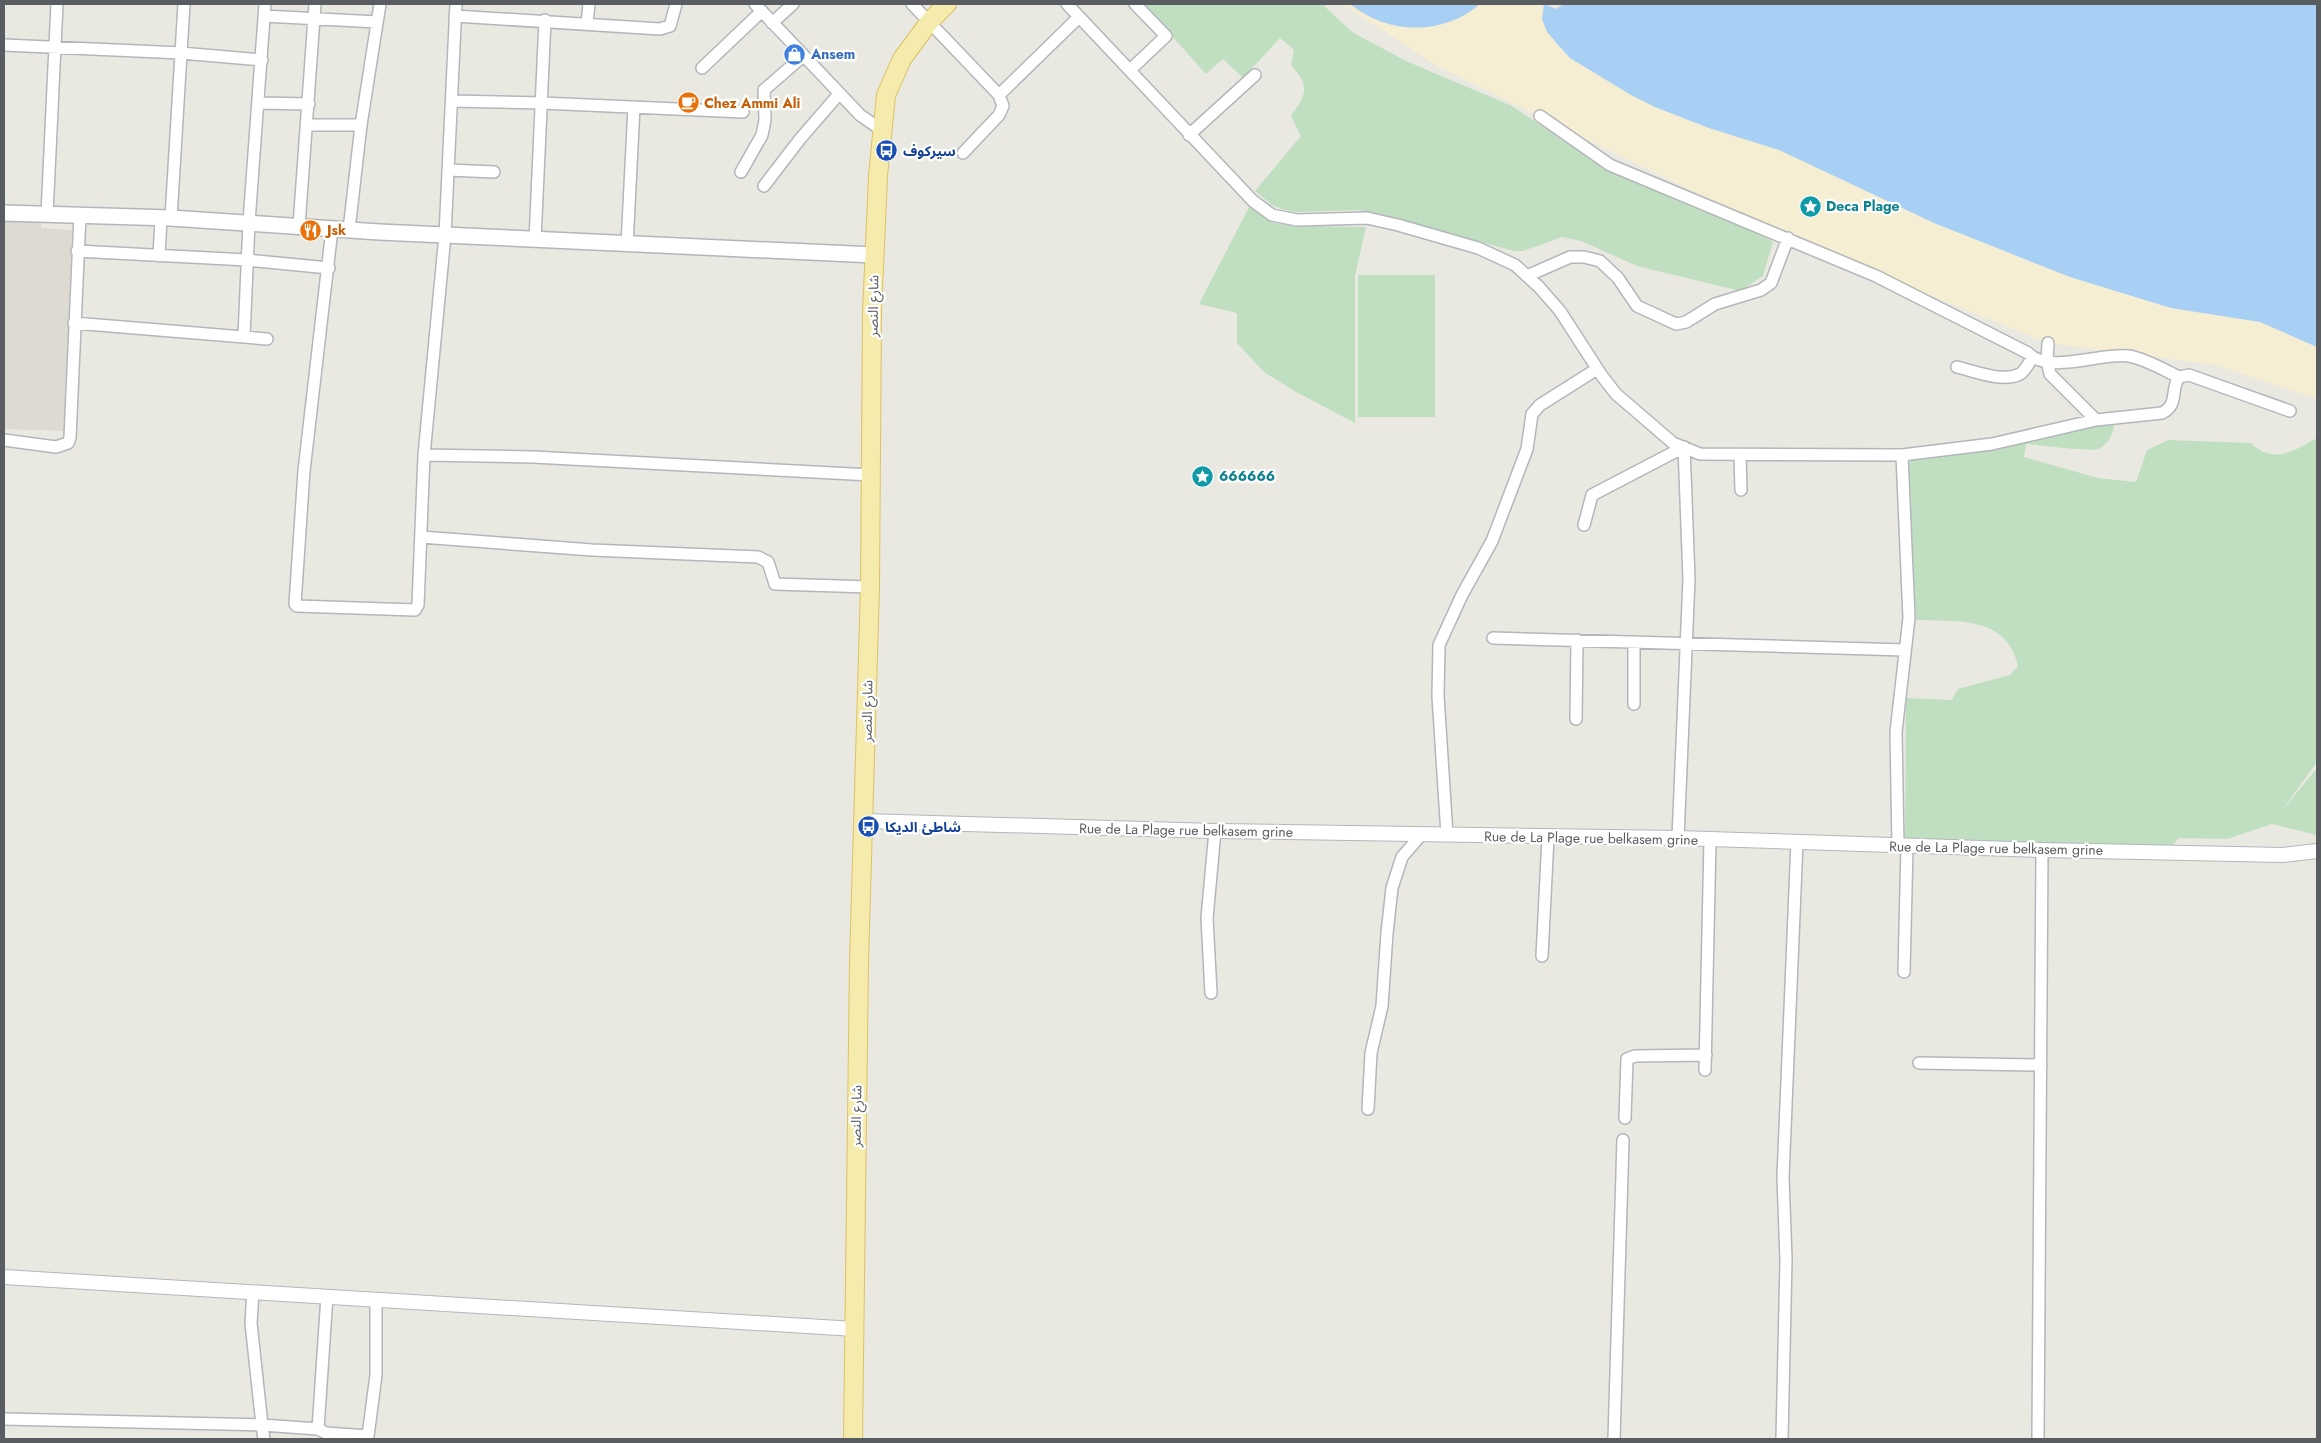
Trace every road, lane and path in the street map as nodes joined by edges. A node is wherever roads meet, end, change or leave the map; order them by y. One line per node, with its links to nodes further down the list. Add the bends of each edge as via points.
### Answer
1 (57, 4): 25 (street)
2 (184, 4): 26 (street)
3 (265, 4): 15 (street)
4 (315, 4): 18 (street)
5 (380, 4): 21 (street)
6 (456, 4): 16 (street)
7 (589, 4): 22 (street)
8 (676, 4): 22 (street, via 670,26 660,29)
9 (793, 4): 23 (street)
10 (912, 4): 20 (street)
11 (948, 4): 20 (main road, شارع النصر)
12 (1067, 4): 17 (street)
13 (1135, 4): 30 (street, via 1166,36)
14 (758, 7): 23 (street); 29 (street)
15 (264, 16): 18 (street); 28 (street)
16 (455, 16): 19 (street); 34 (street)
17 (1079, 17): 30 (street); 33 (street)
18 (314, 18): 21 (street); 37 (street)
19 (545, 20): 22 (street); 36 (street)
20 (930, 21): 33 (street); 43 (main road, شارع النصر, via 902,59 886,95)
21 (377, 22): 42 (street)
22 (587, 23)
23 (772, 23): 27 (street)
24 (4, 45): 25 (street)
25 (54, 47): 26 (street); 51 (street)
26 (181, 54): 28 (street); 53 (street)
27 (803, 56): 32 (street); 48 (street, via 764,90 762,136)
28 (262, 60): 35 (street)
29 (702, 68)
30 (1130, 70): 44 (street)
31 (1255, 75): 44 (street)
32 (839, 94): 43 (street, via 860,115); 49 (street)
33 (999, 95): 45 (street, via 1003,106 999,115)
34 (452, 101): 36 (street); 46 (street)
35 (259, 103): 37 (street); 54 (street)
36 (542, 103): 38 (street); 60 (street)
37 (308, 104): 41 (street)
38 (634, 107): 39 (street); 61 (street)
39 (743, 112)
40 (1540, 116): 59 (street, via 1610,165)
41 (307, 125): 42 (street); 55 (street)
42 (361, 125): 57 (street)
43 (884, 131): 63 (main road, شارع النصر)
44 (1189, 135): 67 (street, via 1253,201 1272,215 1297,220 1367,218 1398,225 1478,248 1515,265)
45 (962, 153)
46 (449, 170): 47 (street); 58 (street)
47 (494, 172)
48 (741, 172)
49 (764, 186)
50 (4, 213): 51 (main road)
51 (47, 214): 52 (main road)
52 (80, 214): 53 (main road); 62 (street)
53 (166, 218): 54 (main road); 64 (street)
54 (249, 222): 55 (main road); 65 (street)
55 (299, 226): 56 (main road)
56 (332, 229): 57 (main road); 66 (street)
57 (349, 230): 58 (main road)
58 (445, 235): 60 (main road); 81 (street)
59 (1788, 238): 67 (street, via 1771,282 1766,286 1751,294 1714,304 1686,322 1676,324 1637,306 1618,278 1600,261 1570,257); 72 (street, via 1816,253 1876,276 2028,353)
60 (535, 240): 61 (main road)
61 (626, 245): 63 (main road)
62 (77, 251): 64 (street); 68 (street)
63 (874, 255): 84 (main road, شارع النصر)
64 (159, 256): 65 (street)
65 (248, 260): 66 (street); 69 (street)
66 (329, 268): 87 (street, via 304,471 295,604 415,610 418,605)
67 (1527, 276): 75 (street, via 1560,311)
68 (74, 323): 69 (street); 79 (street, via 68,443 56,447)
69 (244, 337): 70 (street)
70 (267, 339)
71 (2048, 343): 73 (street)
72 (2032, 358): 73 (street); 74 (street, via 2021,373 2012,376)
73 (2047, 361): 76 (street, via 2130,356); 78 (street, via 2050,374)
74 (1956, 368)
75 (1597, 369): 80 (street, via 1635,412 1673,443); 99 (street, via 1540,405 1532,414 1527,449 1492,541 1439,645 1438,696)
76 (2180, 377): 77 (street, via 2189,375); 78 (street, via 2175,382 2173,404 2162,413)
77 (2290, 411)
78 (2096, 420): 83 (street, via 1992,444)
79 (4, 440)
80 (1684, 447): 82 (street, via 1700,454); 86 (street, via 1592,495); 92 (street)
81 (424, 455): 84 (street, via 533,457); 87 (street)
82 (1740, 455): 83 (street); 85 (street)
83 (1902, 455): 93 (street, via 1908,618)
84 (871, 475): 88 (main road, شارع النصر)
85 (1741, 490)
86 (1584, 525)
87 (421, 537): 88 (street, via 592,550 758,557 768,562 776,584)
88 (870, 587): 96 (main road, شارع النصر)
89 (1494, 638): 90 (street)
90 (1577, 640): 91 (street); 95 (street)
91 (1634, 642): 92 (street); 94 (street)
92 (1687, 643): 93 (street); 101 (street)
93 (1905, 650): 104 (street, via 1896,732)
94 (1634, 704)
95 (1576, 719)
96 (864, 821): 97 (street, Rue de La Plage rue belkasem grine); 121 (main road, شارع النصر, via 858,980)
97 (1215, 831): 98 (street, Rue de La Plage rue belkasem grine); 109 (street, via 1207,918)
98 (1421, 835): 99 (street, Rue de La Plage rue belkasem grine); 114 (street, via 1402,857 1392,888 1382,1006 1371,1053)
99 (1447, 835): 100 (street, Rue de La Plage rue belkasem grine)
100 (1548, 837): 101 (street, Rue de La Plage rue belkasem grine); 107 (street)
101 (1678, 838): 102 (street, Rue de La Plage rue belkasem grine)
102 (1710, 840): 103 (street, Rue de La Plage rue belkasem grine); 110 (street)
103 (1797, 842): 104 (street, Rue de La Plage rue belkasem grine); 128 (street, via 1783,1177 1786,1260)
104 (1902, 846): 105 (street, Rue de La Plage rue belkasem grine); 108 (street)
105 (2042, 850): 106 (street, Rue de La Plage rue belkasem grine); 112 (street)
106 (2317, 852)
107 (1542, 956)
108 (1904, 972)
109 (1211, 993)
110 (1706, 1054): 113 (street); 115 (street, via 1627,1059)
111 (1919, 1063): 112 (street)
112 (2041, 1065): 129 (street)
113 (1706, 1070)
114 (1368, 1109)
115 (1625, 1118)
116 (1623, 1140): 127 (street)
117 (4, 1277): 118 (street)
118 (253, 1292): 119 (street); 123 (street, via 251,1323)
119 (327, 1296): 120 (street); 124 (street)
120 (376, 1300): 121 (street); 124 (street, via 376,1375 368,1436)
121 (854, 1328): 126 (main road, شارع النصر)
122 (4, 1419): 123 (street)
123 (262, 1425): 124 (street); 125 (street)
124 (318, 1429)
125 (264, 1439)
126 (853, 1439)
127 (1614, 1439)
128 (1782, 1439)
129 (2038, 1439)

